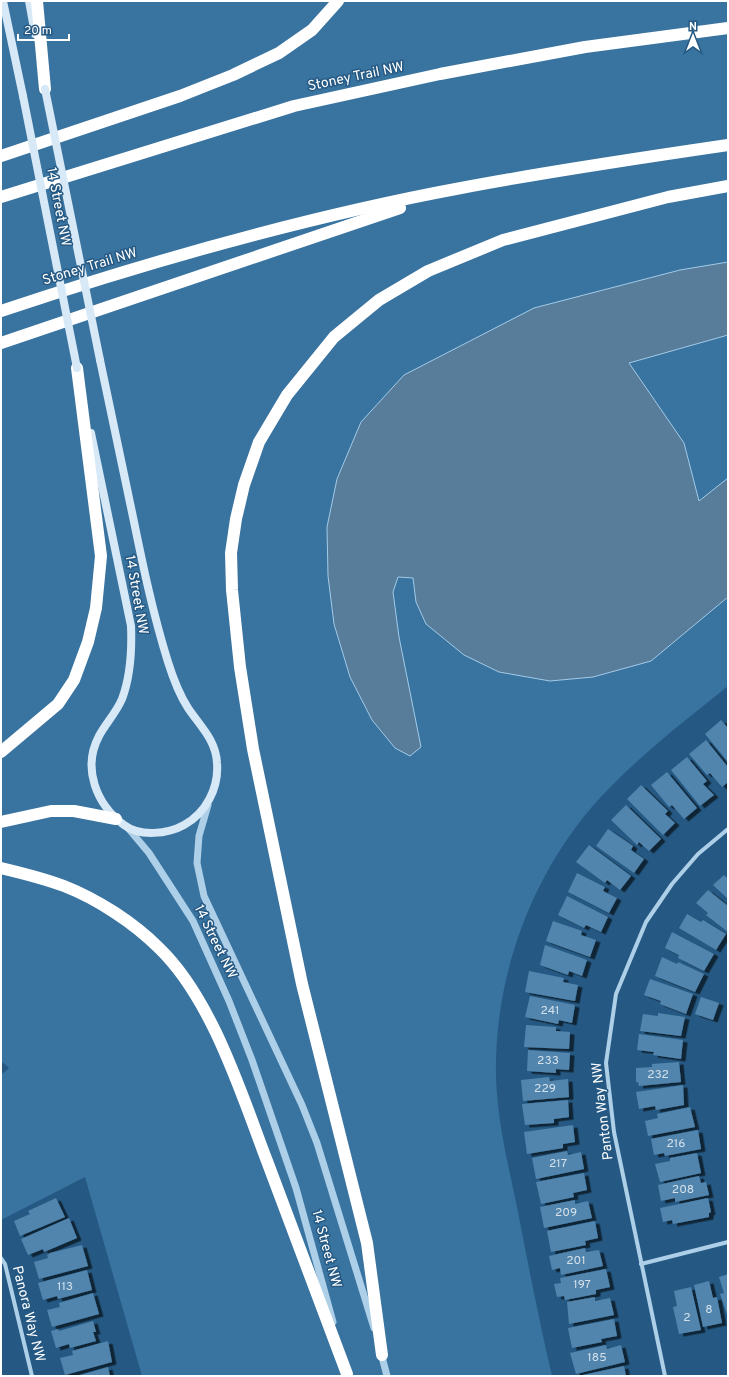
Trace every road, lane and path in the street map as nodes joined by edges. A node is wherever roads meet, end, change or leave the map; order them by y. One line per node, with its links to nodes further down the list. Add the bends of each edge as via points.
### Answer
1 (3, 1): 14 (main road, 14 Street NW, bridge)
2 (29, 1): 6 (main road, 14 Street NW)
3 (37, 1): 6 (highway)
4 (338, 1): 8 (highway, via 312,30 280,53 180,96)
5 (728, 28): 11 (highway, Stoney Trail NW, via 585,47 440,74 294,106)
6 (45, 90): 16 (main road, 14 Street NW, bridge, via 151,601 180,694 188,709 210,737 215,751 216,776)
7 (728, 145): 10 (highway, Stoney Trail NW, via 557,170)
8 (1, 156)
9 (728, 186): 25 (highway, via 668,197 503,240 428,271 379,300 334,337 288,395 259,442 244,485 231,553 232,590 240,667 253,749 302,984 367,1243)
10 (459, 188): 12 (highway, Stoney Trail NW, via 308,221 150,265); 13 (highway)
11 (1, 197)
12 (1, 312)
13 (1, 343)
14 (77, 368): 15 (highway, via 101,556 96,608 86,648 74,680 58,704); 17 (main road, 14 Street NW, via 131,626 132,647 128,679 118,708 95,744 92,759 95,787 101,801)
15 (1, 752)
16 (208, 805): 19 (main road, via 192,821 179,828 161,833); 25 (street, 14 Street NW, via 199,836 197,863 204,896 302,1105 317,1143)
17 (116, 819): 18 (highway, via 74,811 51,811); 19 (main road, 14 Street NW)
18 (1, 822)
19 (128, 828): 26 (street, 14 Street NW, via 149,853 193,920 238,1023 276,1125 296,1188)
20 (728, 829): 24 (street, Panton Way NW, via 698,854 654,910 646,922 616,994 606,1063 614,1132)
21 (1, 868): 26 (highway, via 51,881 92,900 125,920 159,948 183,975 200,1002 241,1092)
22 (728, 1242): 24 (street)
23 (1, 1258): 27 (street, Panora Way NW, via 5,1264)
24 (641, 1264): 29 (street, Panton Way NW)
25 (382, 1355): 28 (street, 14 Street NW)
26 (347, 1375)
27 (32, 1376)
28 (387, 1376)
29 (665, 1376)

